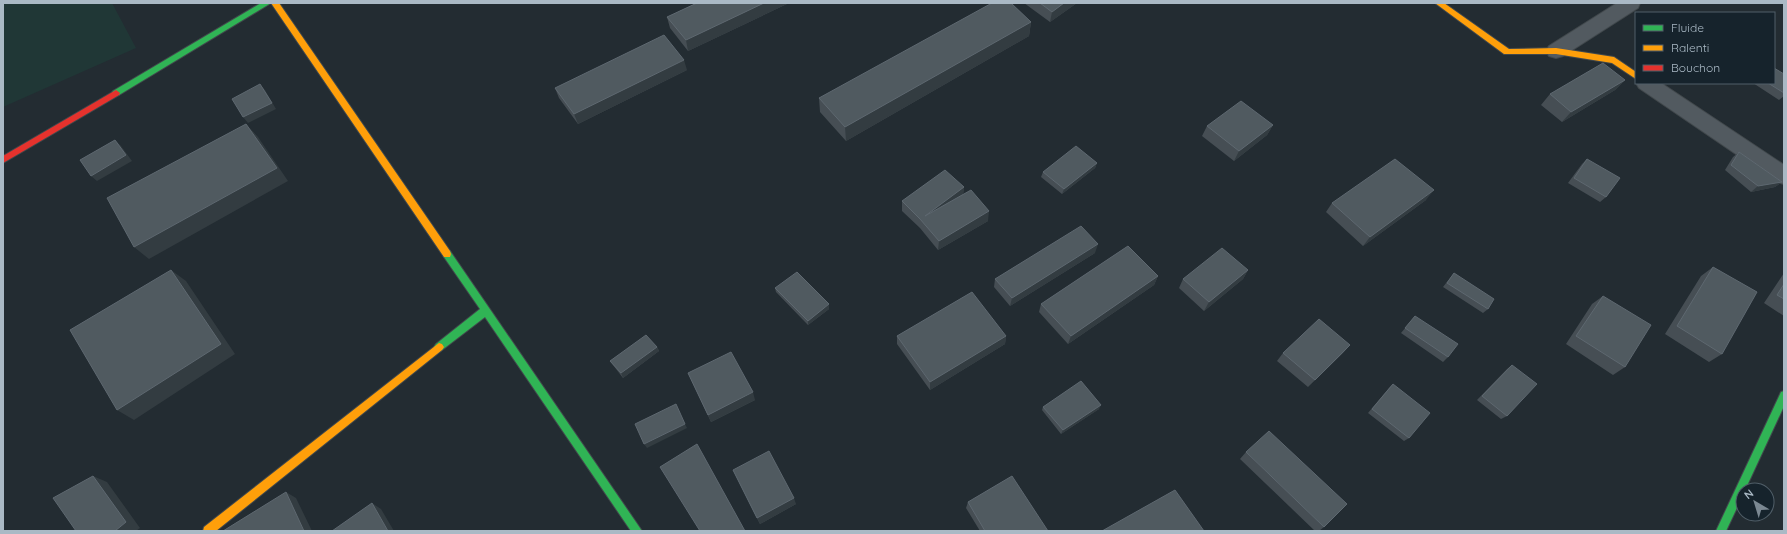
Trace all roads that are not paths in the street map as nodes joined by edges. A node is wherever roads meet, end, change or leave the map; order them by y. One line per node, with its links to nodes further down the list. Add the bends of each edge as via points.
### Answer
1 (267, 3): 8 (street)
2 (275, 3): 10 (street)
3 (1439, 3): 5 (street, via 1507,52)
4 (1631, 3): 5 (street)
5 (1556, 51): 6 (street, via 1614,60)
6 (1635, 75)
7 (1647, 84): 9 (street)
8 (3, 160)
9 (1784, 176)
10 (486, 310): 12 (street); 13 (street)
11 (1784, 395): 14 (street)
12 (208, 531)
13 (637, 531)
14 (1722, 531)

